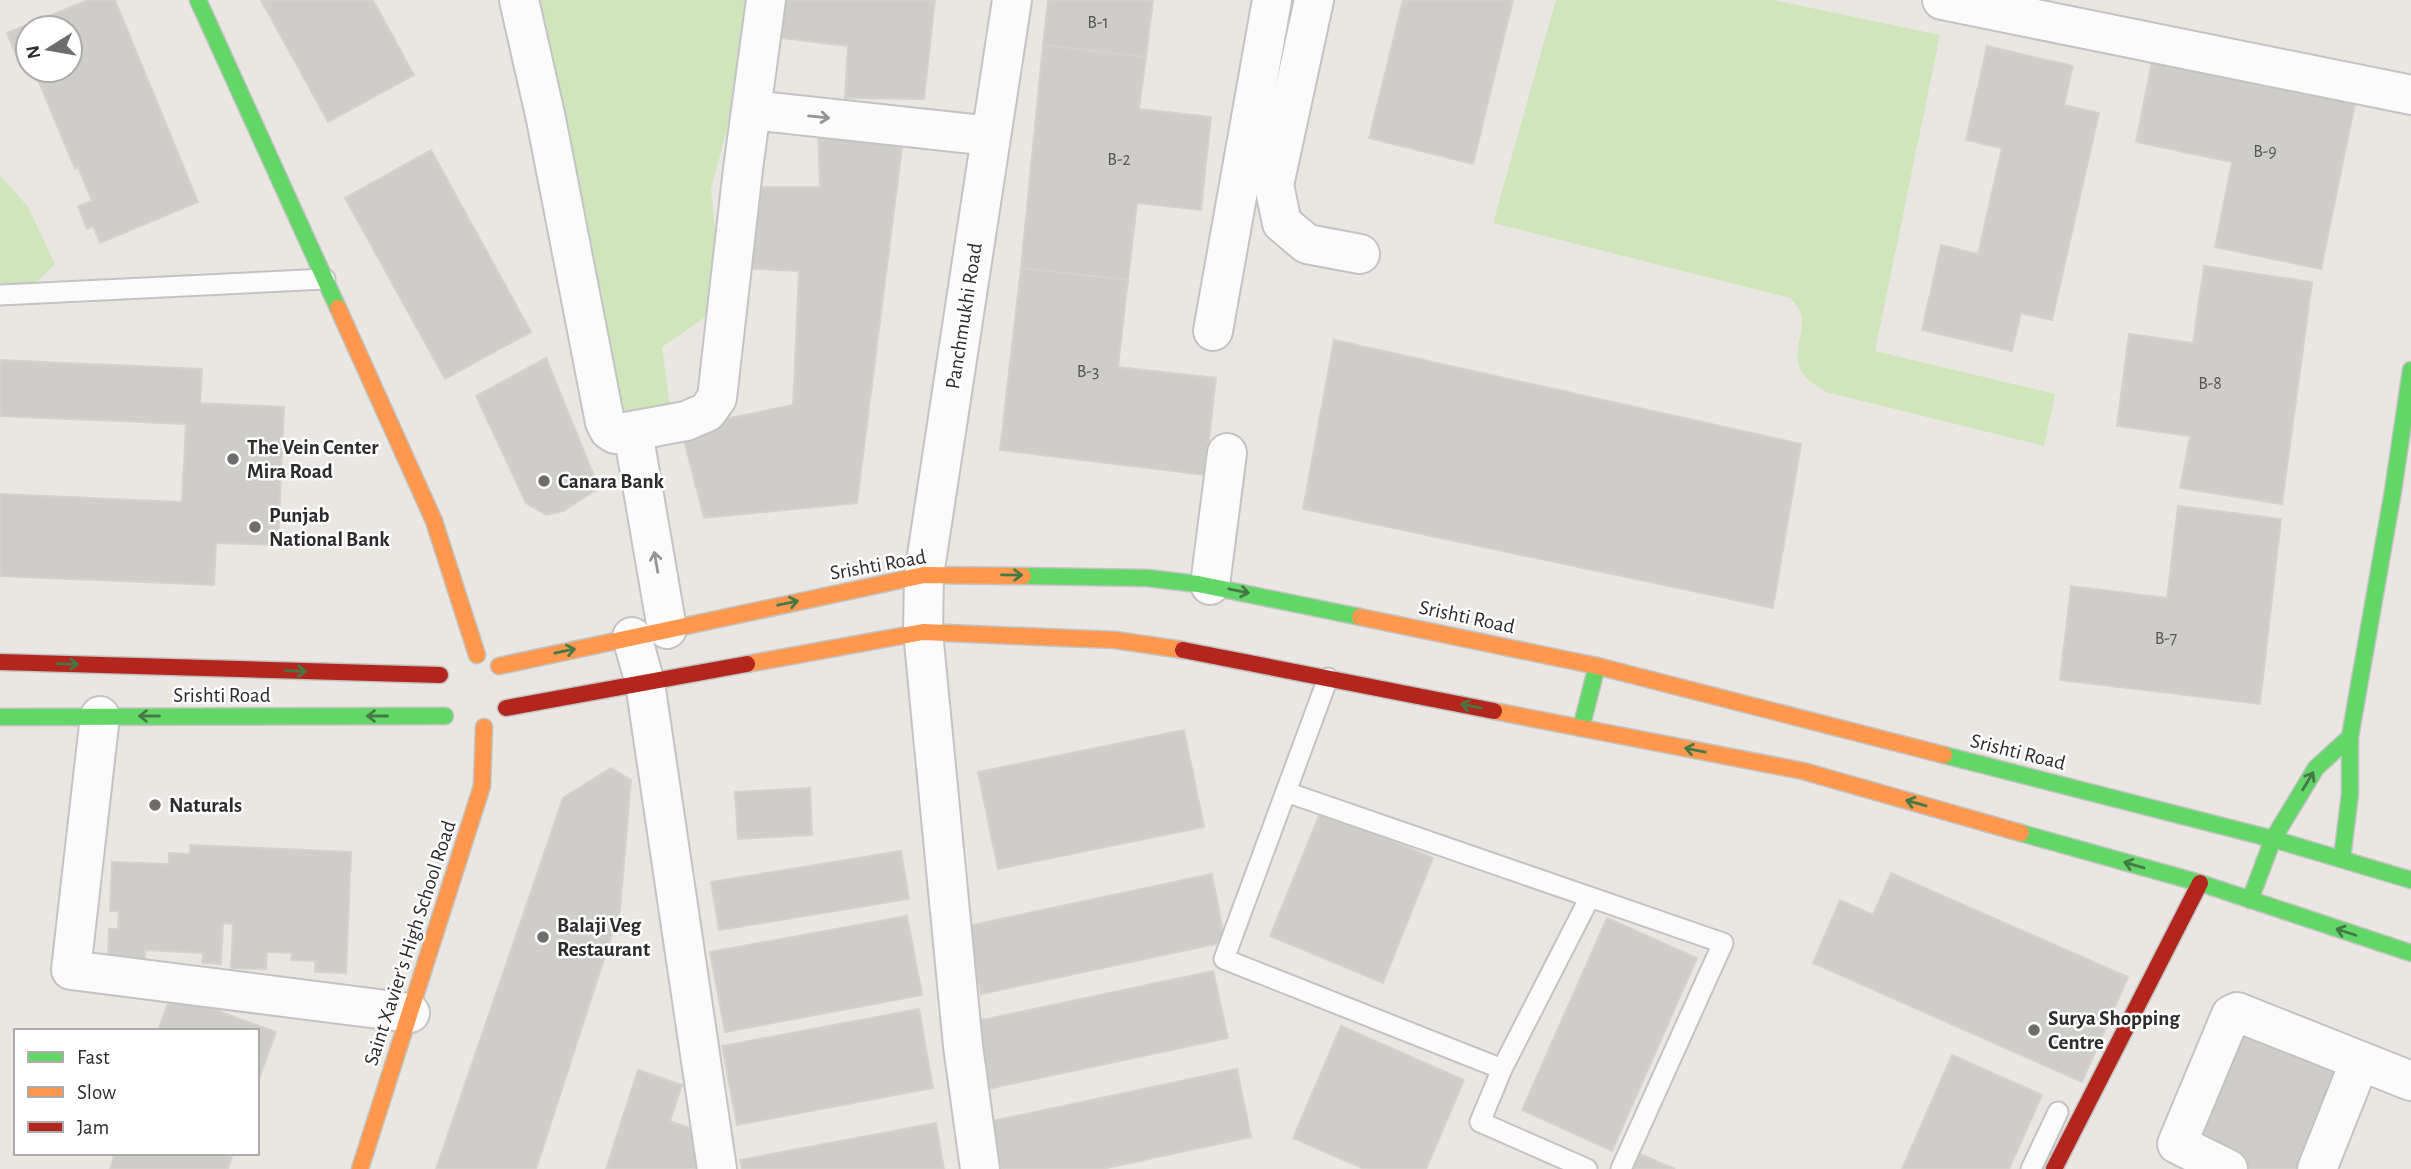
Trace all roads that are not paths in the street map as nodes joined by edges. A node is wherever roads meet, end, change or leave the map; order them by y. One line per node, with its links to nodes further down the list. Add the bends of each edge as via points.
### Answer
1 (198, 0): 12 (main road)
2 (519, 0): 16 (street, via 605,422 615,434)
3 (766, 0): 9 (street)
4 (1012, 0): 10 (street, Panchmukhi Road)
5 (1272, 0): 14 (street)
6 (1314, 0): 11 (street, via 1274,185 1282,223 1307,244)
7 (1942, 0): 8 (street)
8 (2411, 95)
9 (751, 110): 10 (street, one-way to 10); 16 (street, via 717,398 707,412 686,421)
10 (991, 136): 20 (street, Panchmukhi Road)
11 (1360, 254)
12 (325, 279): 13 (lane); 26 (main road, via 434,521 471,655 489,659)
13 (0, 295)
14 (1213, 331)
15 (2411, 370): 17 (main road)
16 (633, 432): 23 (street, one-way to 16)
17 (2405, 442): 19 (main road)
18 (1227, 453): 21 (street)
19 (2402, 492): 35 (main road)
20 (924, 575): 21 (main road, Srishti Road, one-way to 21, via 1147,578); 22 (street, Panchmukhi Road); 23 (main road, Srishti Road, one-way to 20)
21 (1210, 585): 25 (main road, Srishti Road, one-way to 25)
22 (923, 632): 27 (main road, via 1115,640); 28 (main road); 51 (street, Panchmukhi Road, via 962,1046)
23 (649, 633): 26 (main road, Srishti Road, one-way to 23); 28 (street)
24 (0, 662): 31 (main road, Srishti Road, one-way to 31, via 444,671 436,696)
25 (1597, 666): 34 (main road); 37 (main road, Srishti Road, via 2178,821)
26 (505, 676): 29 (main road)
27 (1328, 678): 34 (main road, one-way to 27); 36 (lane)
28 (645, 683): 29 (main road); 50 (street)
29 (506, 708): 33 (main road)
30 (100, 716): 31 (main road, Srishti Road, one-way to 30); 32 (main road, Srishti Road); 44 (street, via 71,970)
31 (445, 716): 33 (main road, Srishti Road, via 463,727)
32 (0, 717)
33 (484, 727): 44 (main road, Saint Xavier's High School Road, via 482,786)
34 (1581, 728): 40 (main road, one-way to 34, via 2164,867 1803,771)
35 (2350, 737): 37 (main road, one-way to 35, via 2315,768); 38 (main road, via 2350,794)
36 (1286, 792): 41 (lane); 46 (lane, via 1224,959)
37 (2273, 839): 38 (main road, Srishti Road); 42 (main road)
38 (2342, 858): 39 (main road, Srishti Road)
39 (2411, 880)
40 (2200, 883): 42 (main road); 55 (main road)
41 (1590, 897): 46 (lane); 53 (lane, via 1723,943)
42 (2250, 900): 43 (main road, one-way to 42)
43 (2411, 953)
44 (410, 1013): 49 (main road, Saint Xavier's High School Road)
45 (2360, 1061): 47 (street); 56 (street, via 2237,1012 2231,1016 2177,1144); 57 (street)
46 (1502, 1069): 52 (lane, via 1480,1122)
47 (2411, 1081)
48 (2058, 1112): 54 (lane)
49 (360, 1169)
50 (718, 1169)
51 (979, 1169)
52 (1587, 1169)
53 (1621, 1169)
54 (2031, 1169)
55 (2054, 1169)
56 (2228, 1169)
57 (2317, 1169)

